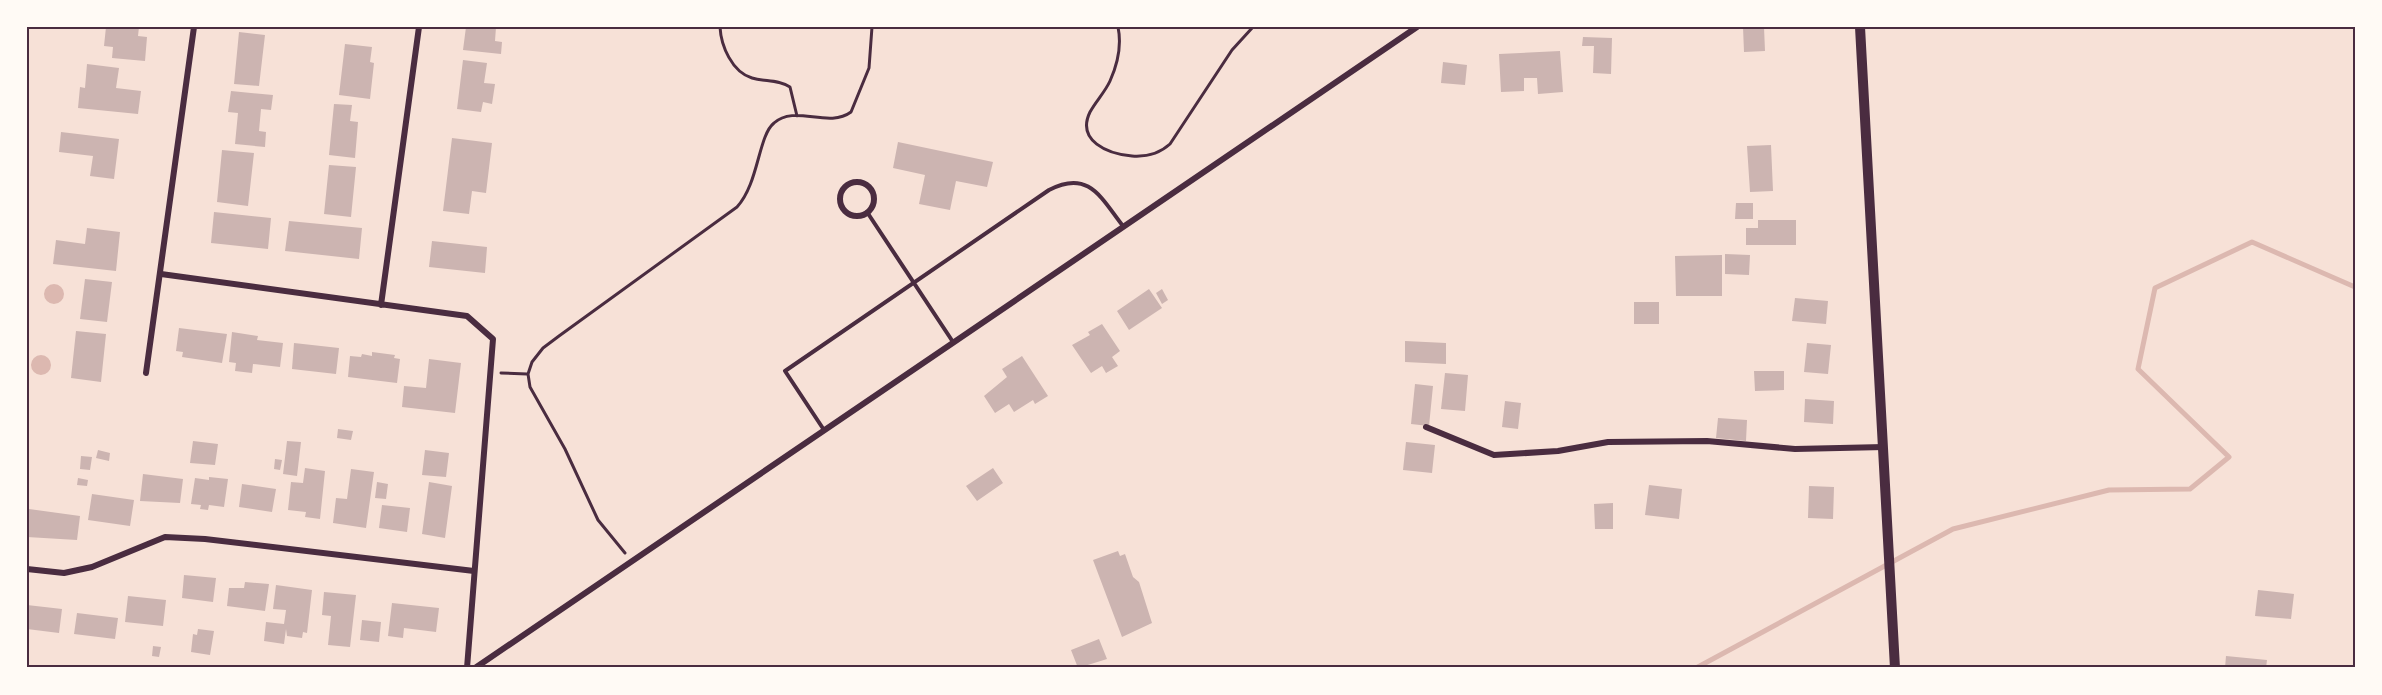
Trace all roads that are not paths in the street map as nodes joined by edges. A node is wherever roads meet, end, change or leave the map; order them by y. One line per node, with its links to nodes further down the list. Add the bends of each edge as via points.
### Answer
1 (194, 27): 7 (street)
2 (419, 27): 9 (street)
3 (1417, 27): 6 (street)
4 (1860, 27): 14 (street)
5 (867, 212): 5 (street, via 874,200 871,188 861,182 845,186 840,195 844,210 853,216); 8 (lane)
6 (1123, 227): 8 (lane, via 1090,187 1081,182 1064,182); 10 (street)
7 (161, 274): 9 (street); 11 (street)
8 (914, 282): 10 (lane); 13 (lane, via 785,371)
9 (381, 305): 16 (street, via 467,316 493,339)
10 (954, 342): 13 (street)
11 (146, 373)
12 (1426, 427): 14 (street, via 1494,455 1558,451 1608,442)
13 (824, 431): 18 (street)
14 (1884, 447): 19 (street)
15 (27, 569): 16 (street, via 64,573 93,567 165,537)
16 (474, 571): 17 (street)
17 (467, 668)
18 (474, 668)
19 (1895, 668)

